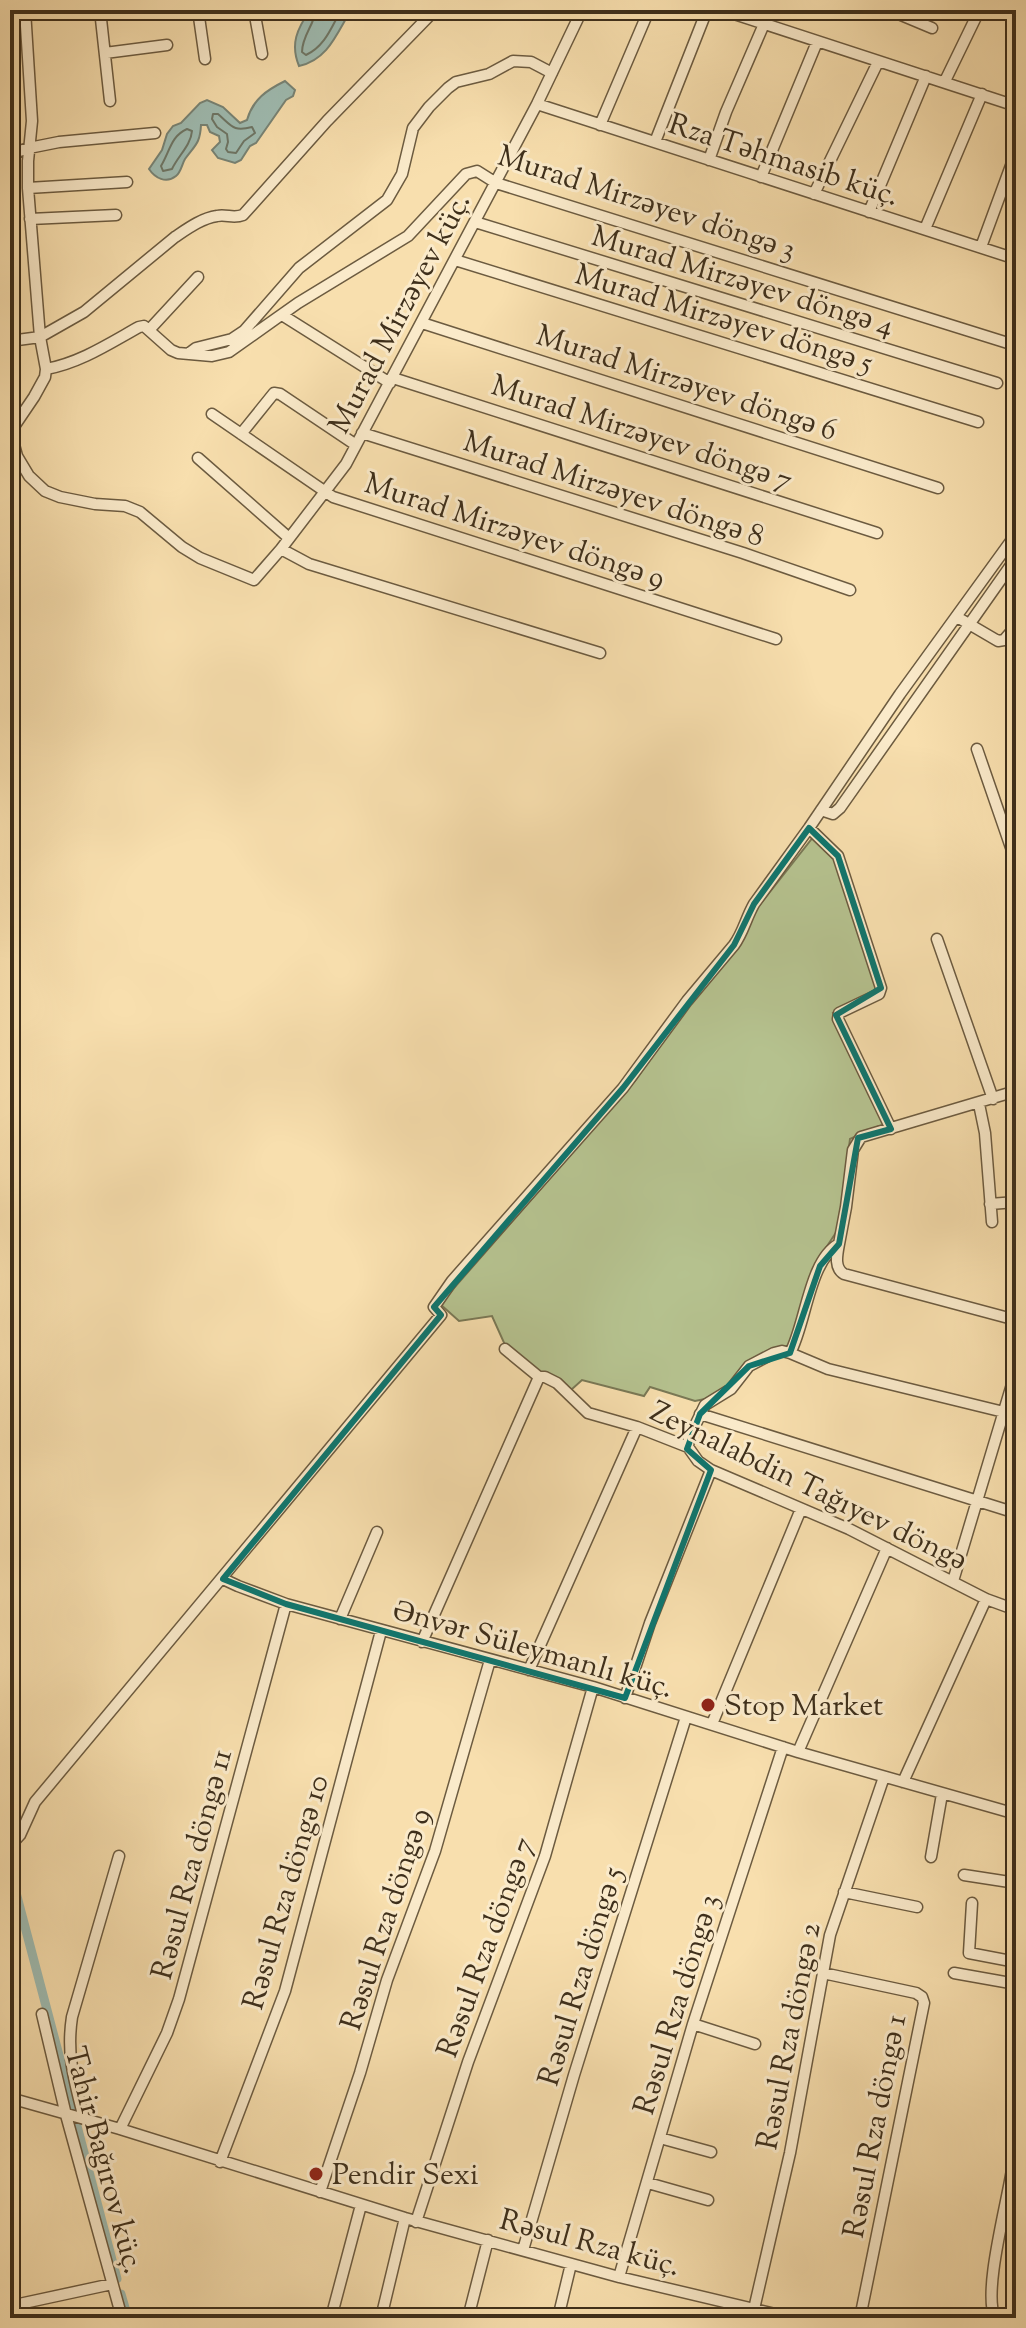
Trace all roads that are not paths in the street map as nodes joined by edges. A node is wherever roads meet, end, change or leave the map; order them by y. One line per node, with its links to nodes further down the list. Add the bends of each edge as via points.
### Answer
1 (25, 10): 30 (street)
2 (100, 10): 16 (street)
3 (198, 10): 18 (street)
4 (254, 10): 17 (street)
5 (435, 10): 51 (street, via 243,215 214,216 191,226 93,306)
6 (582, 10): 20 (street, Murad Mirzəyev küç.)
7 (649, 10): 27 (street)
8 (707, 10): 29 (street)
9 (722, 10): 12 (street)
10 (889, 10): 13 (street)
11 (977, 15): 22 (street)
12 (764, 24): 14 (street); 33 (street)
13 (932, 28)
14 (817, 42): 19 (street); 34 (street)
15 (167, 45): 16 (street)
16 (105, 53): 24 (street)
17 (262, 54)
18 (205, 59)
19 (878, 62): 21 (street); 38 (street)
20 (552, 73): 25 (street, Murad Mirzəyev küç.); 54 (street, via 531,62 513,61 448,88 413,128 402,174 387,200 299,268 244,331)
21 (926, 76): 22 (street); 39 (street)
22 (945, 81): 23 (street)
23 (982, 94): 26 (street); 43 (street)
24 (110, 101)
25 (537, 104): 27 (street, Rza Təhmasib küç.); 36 (street, Murad Mirzəyev küç.)
26 (1016, 106)
27 (600, 125): 29 (street, Rza Təhmasib küç.)
28 (155, 133): 30 (street)
29 (655, 142): 33 (street, Rza Təhmasib küç.)
30 (29, 148): 32 (street); 37 (street)
31 (1016, 152): 44 (street)
32 (10, 154)
33 (709, 160): 34 (street, Rza Təhmasib küç.)
34 (761, 177): 38 (street, Rza Təhmasib küç.)
35 (127, 182): 37 (street)
36 (496, 183): 42 (street, Murad Mirzəyev küç.); 48 (street, Murad Mirzəyev döngə 3, via 471,171 408,236); 53 (street, Murad Mirzəyev döngə 3)
37 (28, 188): 41 (street)
38 (814, 194): 39 (street, Rza Təhmasib küç.)
39 (869, 212): 43 (street, Rza Təhmasib küç.)
40 (116, 215): 41 (street)
41 (30, 219): 51 (street)
42 (475, 222): 46 (street, Murad Mirzəyev küç.); 57 (street, Murad Mirzəyev döngə 4)
43 (925, 229): 44 (street, Rza Təhmasib küç.)
44 (981, 247): 45 (street, Rza Təhmasib küç.)
45 (1016, 259)
46 (455, 260): 49 (street, Murad Mirzəyev küç.); 59 (street, Murad Mirzəyev döngə 5)
47 (198, 277): 50 (street)
48 (282, 315): 54 (street, Murad Mirzəyev döngə 3, via 229,352); 56 (street, Murad Mirzəyev döngə 7)
49 (422, 323): 56 (street, Murad Mirzəyev küç.); 64 (street, Murad Mirzəyev döngə 6)
50 (149, 330): 54 (street, via 171,350); 55 (street, via 139,327 77,360)
51 (40, 337): 52 (street); 55 (street)
52 (10, 341)
53 (1016, 342)
54 (188, 354)
55 (46, 369): 69 (street, Murad Mirzəyev küç., via 13,428 17,456 45,491 140,512 200,558 254,580)
56 (391, 380): 60 (street, Murad Mirzəyev küç.); 66 (street, Murad Mirzəyev döngə 7)
57 (997, 383)
58 (212, 414): 61 (street, Murad Mirzəyev döngə 9)
59 (978, 422)
60 (362, 433): 62 (street, Murad Mirzəyev küç.); 71 (street, Murad Mirzəyev döngə 8)
61 (241, 434): 62 (street, via 274,393); 65 (street, Murad Mirzəyev döngə 9)
62 (356, 445): 65 (street, Murad Mirzəyev küç.)
63 (198, 458): 68 (street)
64 (938, 488)
65 (325, 492): 68 (street, Murad Mirzəyev küç.); 75 (street, Murad Mirzəyev döngə 9)
66 (877, 533)
67 (1016, 534): 72 (street)
68 (289, 538): 69 (street, Murad Mirzəyev küç.)
69 (281, 549): 76 (street, via 309,564)
70 (1016, 558): 73 (street)
71 (850, 590)
72 (957, 617): 73 (street); 77 (street)
73 (971, 623): 74 (street, via 998,641); 78 (street)
74 (1016, 626)
75 (776, 639)
76 (600, 653)
77 (900, 694): 78 (street); 80 (street)
78 (915, 702): 80 (street, via 840,808 833,814)
79 (977, 749): 82 (street)
80 (821, 810): 81 (street)
81 (809, 828): 87 (street, via 838,856 881,988 879,994 839,1013 838,1019); 108 (street, via 754,904 734,945 623,1088 452,1281 434,1307 441,1315)
82 (1016, 862)
83 (937, 939): 85 (street)
84 (1016, 1091): 85 (street)
85 (993, 1099): 86 (street)
86 (979, 1104): 87 (street); 89 (street)
87 (891, 1129): 91 (street, via 856,1143)
88 (1016, 1202): 89 (street)
89 (990, 1204): 90 (street)
90 (992, 1222)
91 (839, 1244): 92 (street, via 838,1269 844,1274); 94 (street, via 820,1266)
92 (1016, 1320)
93 (505, 1349): 96 (street, Zeynalabdin Tağıyev döngə)
94 (790, 1353): 97 (street, via 828,1369); 98 (street, via 774,1353 749,1366)
95 (1016, 1371): 97 (street)
96 (539, 1377): 100 (street, Zeynalabdin Tağıyev döngə, via 557,1383 588,1413); 115 (street)
97 (1003, 1412): 99 (street); 103 (street)
98 (700, 1414): 101 (street); 103 (street)
99 (1016, 1415)
100 (637, 1427): 101 (street, Zeynalabdin Tağıyev döngə); 117 (street)
101 (688, 1447): 102 (street, Zeynalabdin Tağıyev döngə)
102 (711, 1470): 104 (street, Zeynalabdin Tağıyev döngə); 119 (street)
103 (976, 1501): 105 (street); 109 (street)
104 (801, 1509): 107 (street, Zeynalabdin Tağıyev döngə); 121 (street)
105 (1016, 1513)
106 (377, 1532): 113 (street)
107 (887, 1548): 109 (street, Zeynalabdin Tağıyev döngə); 123 (street)
108 (223, 1579): 111 (street, Ənvər Süleymanlı küç.); 128 (street, via 35,1802)
109 (953, 1581): 110 (street, Zeynalabdin Tağıyev döngə)
110 (986, 1599): 112 (street, Zeynalabdin Tağıyev döngə); 125 (street)
111 (286, 1604): 113 (street, Ənvər Süleymanlı küç.); 147 (street, Rəsul Rza döngə 11, via 179,1999)
112 (1016, 1610)
113 (340, 1619): 114 (street, Ənvər Süleymanlı küç.)
114 (381, 1631): 115 (street, Ənvər Süleymanlı küç.); 150 (street, Rəsul Rza döngə 10, via 285,1991)
115 (422, 1642): 116 (street, Ənvər Süleymanlı küç.)
116 (490, 1660): 117 (street, Ənvər Süleymanlı küç.); 152 (street, Rəsul Rza döngə 9, via 435,1851 387,1980)
117 (529, 1670): 118 (street, Ənvər Süleymanlı küç.)
118 (593, 1687): 119 (street, Ənvər Süleymanlı küç.); 155 (street, Rəsul Rza döngə 7, via 545,1856)
119 (625, 1698): 120 (street, Ənvər Süleymanlı küç.)
120 (686, 1717): 121 (street, Ənvər Süleymanlı küç.); 157 (street, Rəsul Rza döngə 5)
121 (712, 1724): 122 (street, Ənvər Süleymanlı küç.)
122 (783, 1747): 123 (street, Ənvər Süleymanlı küç.); 141 (street, Rəsul Rza döngə 3)
123 (798, 1752): 124 (street, Ənvər Süleymanlı küç.)
124 (884, 1777): 125 (street, Ənvər Süleymanlı küç.); 133 (street, Rəsul Rza döngə 2)
125 (903, 1782): 126 (street, Ənvər Süleymanlı küç.)
126 (942, 1794): 127 (street, Ənvər Süleymanlı küç.); 130 (street)
127 (1016, 1814)
128 (10, 1846)
129 (119, 1856): 146 (street, via 68,2041)
130 (931, 1857)
131 (964, 1875): 132 (street)
132 (1016, 1883)
133 (844, 1892): 135 (street); 137 (street, Rəsul Rza döngə 2)
134 (972, 1903): 136 (street, via 969,1953)
135 (917, 1907)
136 (1016, 1962)
137 (823, 1973): 162 (street, Rəsul Rza döngə 2); 169 (street, Rəsul Rza döngə 1, via 916,1993 924,2003)
138 (954, 1973): 139 (street)
139 (1016, 1984)
140 (42, 2014): 145 (street, Tahir Bağırov küç.)
141 (693, 2024): 142 (street); 148 (street, Rəsul Rza döngə 3)
142 (755, 2044)
143 (10, 2098): 145 (street, Rəsul Rza küç.)
144 (1016, 2101): 170 (street, via 1013,2164 996,2259)
145 (66, 2115): 146 (street, Rəsul Rza küç.); 160 (street, Tahir Bağırov küç.)
146 (84, 2119): 147 (street, Rəsul Rza küç.)
147 (120, 2129): 150 (street, Rəsul Rza küç.)
148 (660, 2138): 149 (street); 151 (street, Rəsul Rza döngə 3)
149 (711, 2152)
150 (220, 2162): 152 (street, Rəsul Rza küç.)
151 (648, 2183): 153 (street); 159 (street, Rəsul Rza döngə 3)
152 (320, 2192): 154 (street, Rəsul Rza küç.)
153 (708, 2200)
154 (361, 2205): 155 (street, Rəsul Rza küç.); 164 (street)
155 (410, 2220): 156 (street, Rəsul Rza küç.); 165 (street, Rəsul Rza döngə 7)
156 (488, 2240): 157 (street, Rəsul Rza küç.); 166 (street)
157 (523, 2250): 158 (street, Rəsul Rza küç.)
158 (571, 2264): 159 (street, Rəsul Rza küç.); 167 (street)
159 (619, 2277): 162 (street, Rəsul Rza küç.)
160 (112, 2284): 161 (street); 163 (street, Tahir Bağırov küç.)
161 (10, 2306)
162 (754, 2309): 168 (street, Rəsul Rza küç.)
163 (122, 2318)
164 (331, 2318)
165 (381, 2318)
166 (468, 2318)
167 (558, 2318)
168 (792, 2318)
169 (860, 2318)
170 (995, 2318)

